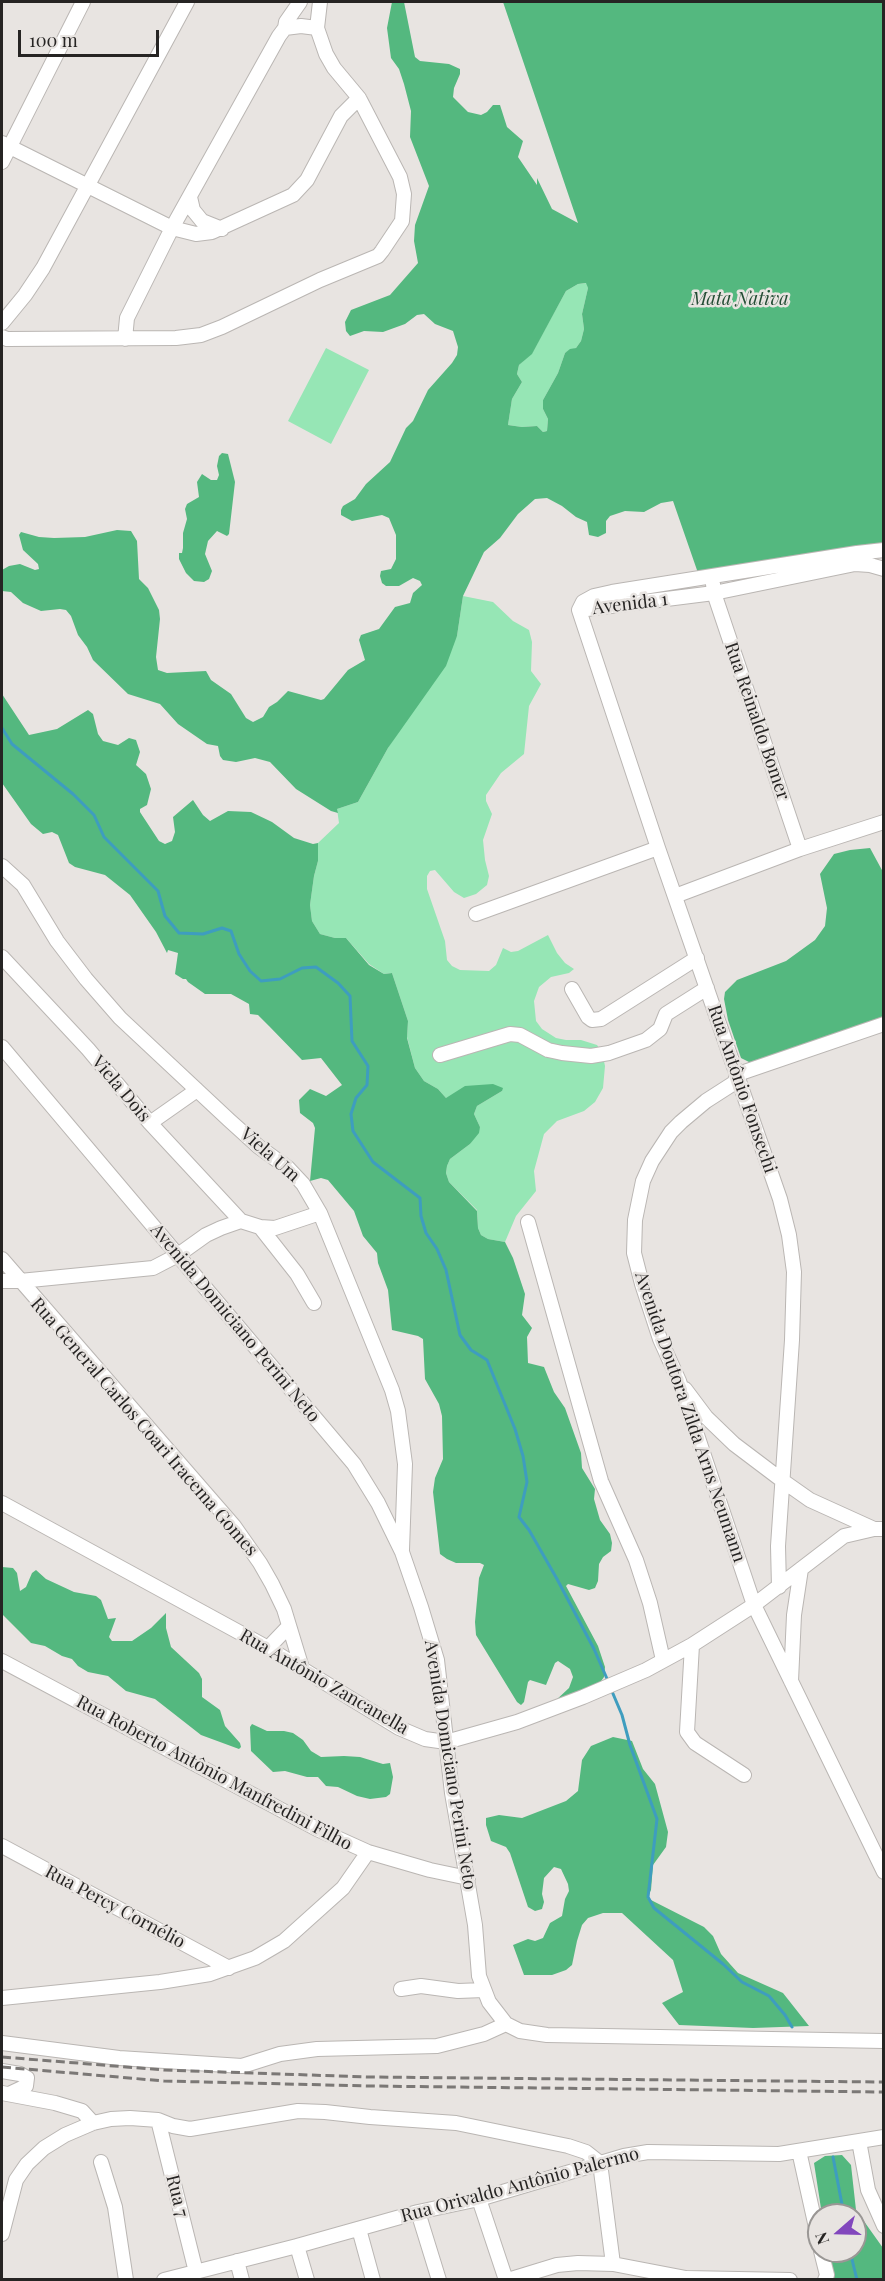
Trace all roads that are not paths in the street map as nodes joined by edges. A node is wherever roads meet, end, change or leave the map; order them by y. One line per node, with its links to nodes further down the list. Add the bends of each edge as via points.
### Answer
1 (83, 2): 8 (street)
2 (187, 2): 10 (street)
3 (300, 2): 5 (street)
4 (320, 2): 6 (street)
5 (285, 28): 6 (street); 11 (street)
6 (316, 28): 7 (street, via 334,68)
7 (359, 98): 13 (street, via 341,116 300,189); 16 (street, via 402,186 402,221 378,256 212,331 176,338)
8 (6, 145): 9 (street); 10 (street)
9 (2, 162)
10 (88, 187): 12 (street); 14 (street, via 34,282)
11 (190, 197): 12 (street); 13 (street, via 193,210 202,221)
12 (172, 228): 13 (street, via 196,234); 16 (street, via 127,318)
13 (222, 229)
14 (2, 323)
15 (2, 336): 16 (street)
16 (125, 339)
17 (884, 550): 19 (street, Avenida 1)
18 (884, 569): 20 (street, Avenida 1, via 855,564)
19 (713, 576): 20 (street, Rua Reinaldo Bomer); 21 (street, Avenida 1, via 594,596 583,602)
20 (714, 593): 21 (street, Avenida 1); 24 (street, Rua Reinaldo Bomer)
21 (579, 610): 23 (street, Rua Antônio Fonsechi)
22 (884, 822): 24 (street)
23 (658, 849): 26 (street, Rua Antônio Fonsechi); 27 (street)
24 (800, 849): 26 (street)
25 (2, 866): 36 (street, Viela Um, via 23,885 86,979 120,1018)
26 (675, 896): 29 (street, Rua Antônio Fonsechi)
27 (476, 914)
28 (2, 957): 37 (street, Viela Dois)
29 (697, 958): 30 (street, Rua Antônio Fonsechi); 31 (street, via 601,1019 588,1017)
30 (707, 988): 34 (street, via 666,1014 660,1029 646,1040 609,1053 562,1053 510,1034); 35 (street, Rua Antônio Fonsechi)
31 (572, 989)
32 (884, 1024): 35 (street)
33 (2, 1047): 42 (street, Avenida Domiciano Perini Neto)
34 (440, 1055)
35 (738, 1074): 47 (street, Avenida Doutora Zilda Arns Neumann, via 734,1083 671,1132 643,1181 635,1220 634,1252 642,1284); 48 (street, Rua Antônio Fonsechi, via 780,1199 794,1272)
36 (197, 1090): 37 (street); 38 (street, Viela Um, via 288,1168)
37 (150, 1123): 39 (street, Viela Dois)
38 (320, 1213): 41 (street, via 287,1226); 51 (street, Viela Um, via 398,1411 405,1464)
39 (241, 1221): 41 (street); 42 (street, via 206,1235)
40 (528, 1222): 58 (street, via 601,1481 636,1560)
41 (260, 1227): 46 (street)
42 (178, 1255): 45 (street, via 153,1268); 51 (street, Avenida Domiciano Perini Neto, via 354,1464)
43 (2, 1259): 45 (street, Rua General Carlos Coari Iracema Gomes)
44 (2, 1281): 45 (street)
45 (20, 1281): 55 (street, Rua General Carlos Coari Iracema Gomes, via 234,1526 272,1584)
46 (314, 1303)
47 (679, 1381): 48 (street, via 706,1417 734,1444); 54 (street, Avenida Doutora Zilda Arns Neumann)
48 (783, 1481): 50 (street, via 810,1500); 53 (street, Rua Antônio Fonsechi, via 778,1546)
49 (2, 1503): 57 (street, Rua Antônio Zancanella)
50 (879, 1529): 52 (street, Rua Antônio Zancanella, via 844,1536)
51 (402, 1552): 62 (street, Avenida Domiciano Perini Neto, via 437,1660)
52 (801, 1569): 53 (street, Rua Antônio Zancanella); 61 (street, Avenida Doutora Zilda Arns Neumann)
53 (780, 1587): 54 (street, Rua Antônio Zancanella)
54 (754, 1605): 56 (street, Rua Antônio Zancanella); 61 (street, Avenida Doutora Zilda Arns Neumann)
55 (289, 1626): 57 (street); 60 (street, Rua General Carlos Coari Iracema Gomes)
56 (692, 1645): 58 (street, Rua Antônio Zancanella); 63 (street, via 687,1732 695,1743)
57 (268, 1648): 60 (street, Rua Antônio Zancanella)
58 (663, 1660): 62 (street, Rua Antônio Zancanella, via 517,1722)
59 (2, 1661): 65 (street, Rua Roberto Antônio Manfredini Filho, via 247,1793)
60 (302, 1668): 62 (street, Rua Antônio Zancanella, via 399,1728 425,1739)
61 (791, 1683): 66 (street, Avenida Doutora Zilda Arns Neumann)
62 (446, 1742): 67 (street, Avenida Domiciano Perini Neto)
63 (744, 1774)
64 (2, 1846): 68 (street, Rua Percy Cornélio)
65 (368, 1852): 67 (street, Rua Roberto Antônio Manfredini Filho); 68 (street, via 343,1888 284,1941)
66 (884, 1872)
67 (468, 1878): 70 (street, Avenida Domiciano Perini Neto)
68 (229, 1968): 71 (street, via 160,1982)
69 (401, 1989): 70 (street, via 421,1986)
70 (484, 1990): 72 (street, Avenida Domiciano Perini Neto)
71 (2, 1998)
72 (506, 2024): 73 (street, via 520,2031 547,2035); 74 (street, via 437,2046 316,2049 280,2054 242,2066 119,2058)
73 (884, 2041)
74 (2, 2043)
75 (2, 2071): 76 (street, via 27,2078 26,2086)
76 (5, 2094): 78 (street, via 82,2111)
77 (158, 2120): 78 (street, via 111,2119); 83 (street, via 190,2129 298,2111 456,2123 568,2146 586,2152); 94 (street, Rua 7)
78 (93, 2123): 89 (street, via 44,2148 27,2164 16,2180)
79 (884, 2137): 80 (street, Rua Orivaldo Antônio Palermo)
80 (859, 2141): 81 (street, Rua Orivaldo Antônio Palermo); 87 (street, via 868,2190)
81 (800, 2151): 83 (street, Rua Orivaldo Antônio Palermo, via 648,2152); 85 (street)
82 (100, 2162): 96 (street, via 115,2207)
83 (600, 2163): 84 (street, Rua Orivaldo Antônio Palermo); 93 (street)
84 (479, 2199): 86 (street, Rua Orivaldo Antônio Palermo); 102 (street)
85 (811, 2203)
86 (418, 2212): 88 (street, Rua Orivaldo Antônio Palermo); 101 (street)
87 (884, 2226)
88 (359, 2229): 90 (street, Rua Orivaldo Antônio Palermo); 100 (street)
89 (2, 2234)
90 (297, 2246): 91 (street, Rua Orivaldo Antônio Palermo); 99 (street)
91 (237, 2261): 94 (street, Rua Orivaldo Antônio Palermo); 98 (street)
92 (824, 2263): 104 (street)
93 (614, 2264): 102 (street, via 557,2265); 103 (street, via 686,2278)
94 (196, 2272): 95 (street, Rua Orivaldo Antônio Palermo)
95 (180, 2278): 97 (street, Rua Orivaldo Antônio Palermo)
96 (126, 2280)
97 (164, 2280)
98 (242, 2280)
99 (307, 2280)
100 (373, 2280)
101 (439, 2280)
102 (507, 2280)
103 (790, 2280)
104 (825, 2280)

